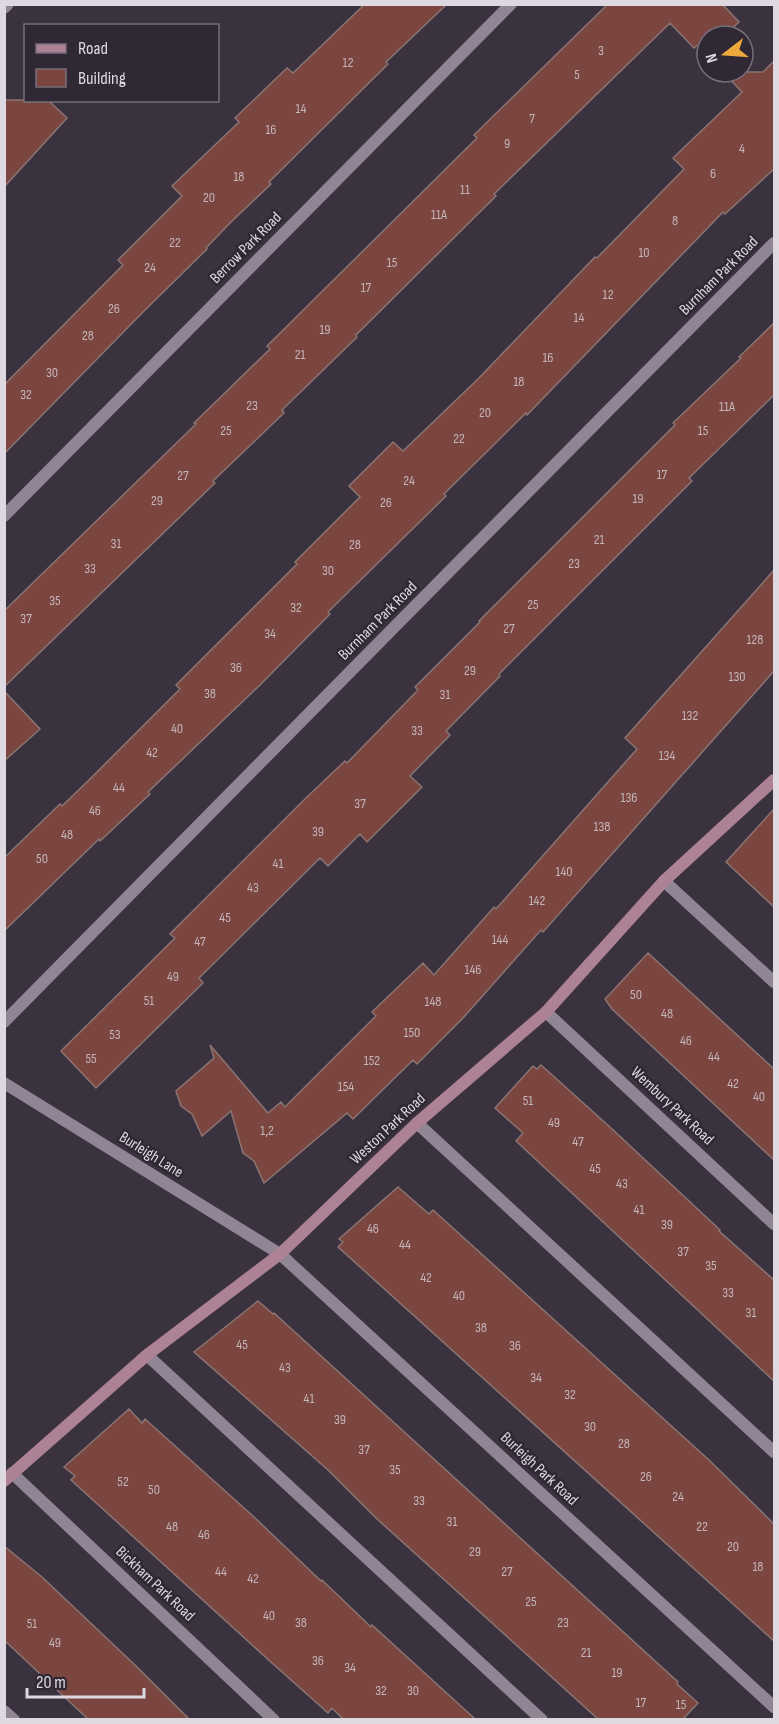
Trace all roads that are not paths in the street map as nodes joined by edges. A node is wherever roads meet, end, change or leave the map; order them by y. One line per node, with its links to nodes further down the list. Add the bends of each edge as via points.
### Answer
1 (8, 4): 3 (street)
2 (511, 4): 5 (street, Berrow Park Road)
3 (4, 8)
4 (774, 243): 10 (street, Burnham Park Road)
5 (4, 516)
6 (774, 780): 7 (street, Weston Park Road)
7 (664, 881): 8 (street); 9 (street, Weston Park Road)
8 (774, 982)
9 (546, 1012): 12 (street, Weston Park Road); 13 (street, Wembury Park Road)
10 (4, 1022)
11 (4, 1083): 14 (street, Burleigh Lane)
12 (417, 1123): 14 (street, Weston Park Road); 16 (street)
13 (774, 1224)
14 (280, 1254): 15 (street, Weston Park Road); 18 (street, Burleigh Park Road)
15 (147, 1355): 17 (street, Weston Park Road); 22 (street)
16 (774, 1452)
17 (8, 1477): 21 (street, Bickham Park Road)
18 (774, 1707)
19 (4, 1711): 20 (street)
20 (14, 1719)
21 (274, 1719)
22 (542, 1719)

